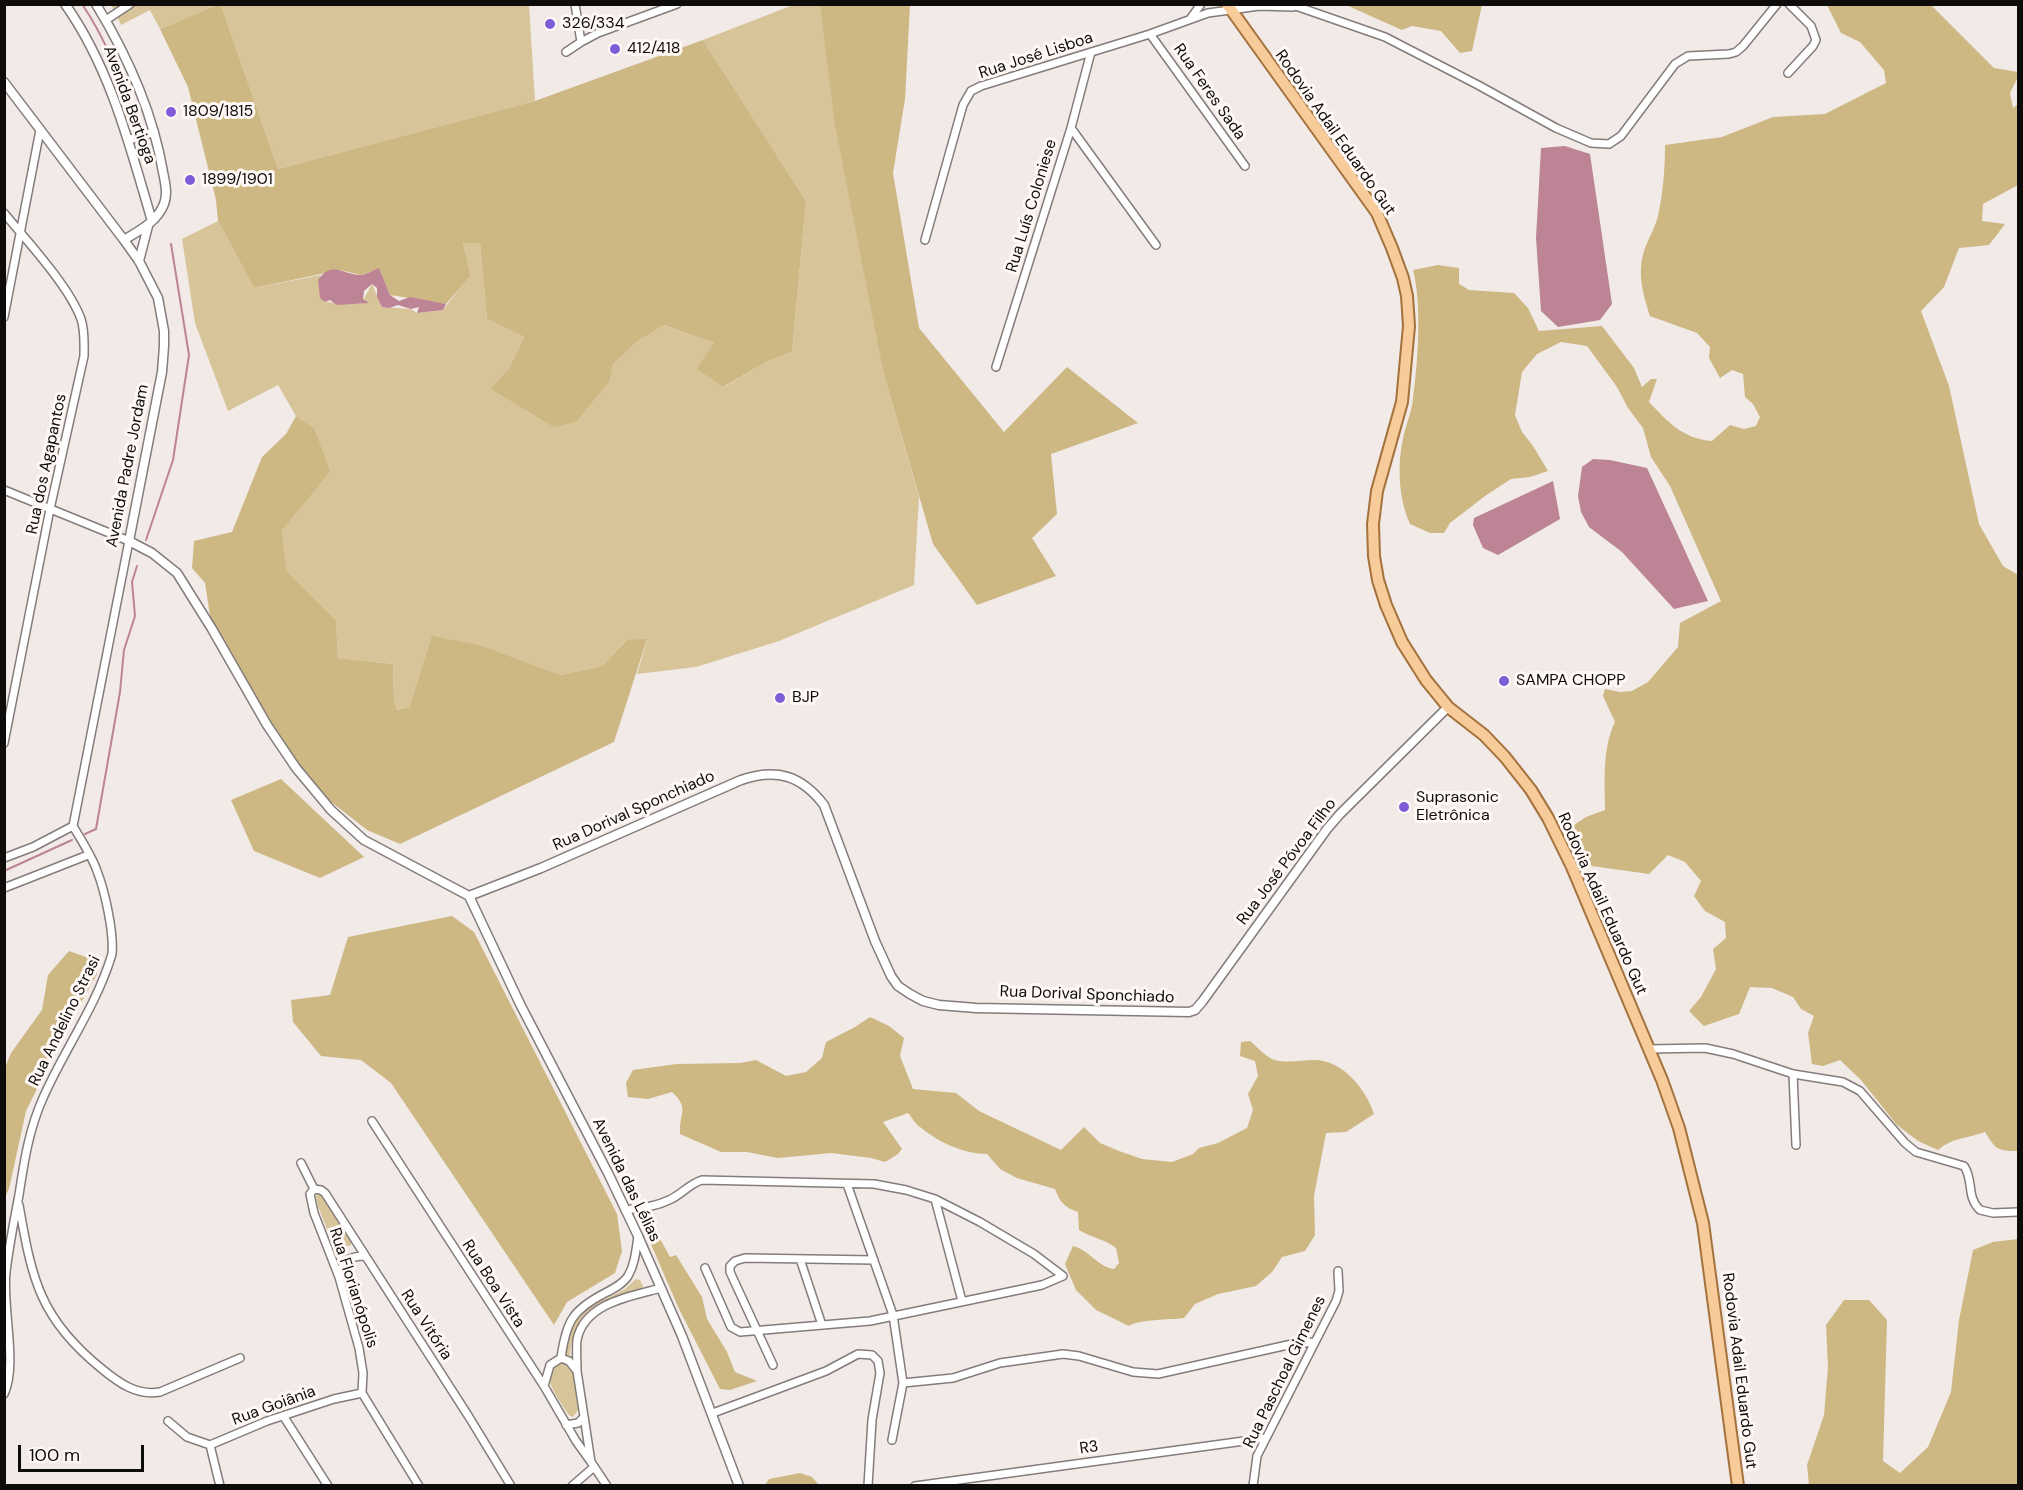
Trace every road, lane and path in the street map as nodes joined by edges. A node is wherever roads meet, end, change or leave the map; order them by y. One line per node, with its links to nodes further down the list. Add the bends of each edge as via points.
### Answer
1 (65, 4): 24 (street, Avenida Bertioga, via 97,56)
2 (96, 4): 13 (street, Avenida Bertioga)
3 (130, 4): 13 (street)
4 (575, 4): 16 (street)
5 (677, 4): 12 (street)
6 (1201, 4): 14 (street)
7 (1290, 4): 11 (street)
8 (1777, 4): 11 (street, via 1736,51 1689,56 1675,64 1621,136 1609,144 1591,143 1556,128 1385,37)
9 (1790, 4): 19 (street, via 1811,26 1816,39)
10 (1230, 8): 11 (street, Rua José Lisboa); 14 (street, Rua José Lisboa); 38 (main road, Rodovia Adail Eduardo Gut, via 1377,213 1403,278 1409,326 1402,402 1377,491 1374,556 1386,605 1402,642)
11 (1298, 8)
12 (656, 9): 16 (street)
13 (106, 20): 23 (street, Avenida Bertioga, via 133,75)
14 (1190, 20): 15 (street, Rua José Lisboa)
15 (1150, 34): 18 (street, Rua José Lisboa); 25 (street, Rua Feres Sada)
16 (581, 42): 17 (street)
17 (566, 51)
18 (1091, 52): 21 (street, Rua Luís Coloniese); 30 (street, Rua José Lisboa, via 981,86 966,98)
19 (1788, 73)
20 (4, 82): 22 (street, Avenida Padre Jordam)
21 (1071, 128): 31 (street); 34 (street, Rua Luís Coloniese)
22 (40, 130): 28 (street); 29 (street, Avenida Padre Jordam)
23 (154, 132): 24 (street); 27 (street, Avenida Bertioga, via 166,193 164,206)
24 (128, 140): 27 (street, Avenida Bertioga)
25 (1245, 166)
26 (4, 213): 28 (street, Rua dos Agapantos)
27 (150, 224): 29 (street); 32 (street)
28 (20, 232): 33 (street); 36 (street, Rua dos Agapantos, via 75,306 85,333 84,356)
29 (124, 240): 32 (street, Avenida Padre Jordam)
30 (925, 240)
31 (1156, 245)
32 (139, 261): 37 (street, Avenida Padre Jordam, via 158,298 165,346)
33 (4, 317)
34 (996, 368)
35 (4, 490): 36 (street)
36 (50, 509): 37 (street); 39 (street, Rua dos Agapantos)
37 (129, 541): 40 (street, Avenida Padre Jordam); 44 (street, via 177,573 267,724 296,768 331,810 364,840)
38 (1448, 707): 45 (street, Rua José Póvoa Filho, via 1340,814 1202,1002 1195,1010); 46 (main road, Rodovia Adail Eduardo Gut, via 1505,756 1548,818)
39 (4, 743)
40 (73, 826): 41 (street, Rua Andelino Strasi); 42 (street)
41 (88, 855): 43 (street); 53 (street, Rua Andelino Strasi, via 102,887 112,954 35,1117)
42 (4, 858)
43 (4, 888)
44 (469, 896): 45 (street, Rua Dorival Sponchiado, via 741,780 770,773 792,779 814,792 824,805 875,941 891,976 910,994 939,1005 976,1008); 55 (street, Avenida das Lélias)
45 (1183, 1013)
46 (1649, 1049): 47 (street, via 1705,1048); 97 (main road, Rodovia Adail Eduardo Gut, via 1679,1128 1701,1214)
47 (1792, 1074): 49 (street); 56 (street, via 1853,1086 1916,1152 1964,1166 1972,1200 1980,1210)
48 (372, 1121): 75 (street, Rua Boa Vista)
49 (1796, 1145)
50 (301, 1163): 52 (street)
51 (847, 1184): 54 (street, via 874,1184); 55 (street, via 702,1180 670,1200); 60 (street)
52 (313, 1190): 58 (street, Rua Vitória, via 326,1193); 63 (street, Rua Florianópolis, via 314,1213)
53 (18, 1199): 70 (street, via 33,1272 52,1318 111,1376 127,1387 152,1394); 77 (street, Rua Andelino Strasi, via 5,1277 10,1380)
54 (935, 1199): 65 (street); 65 (street, via 1034,1254 1063,1276 1042,1285)
55 (626, 1210): 57 (street, Avenida das Lélias)
56 (2019, 1212)
57 (638, 1236): 64 (street, Avenida das Lélias); 71 (street, via 628,1276 586,1302 573,1315)
58 (365, 1256): 63 (street, via 346,1260); 90 (street, Rua Vitória)
59 (800, 1259): 60 (street); 67 (street); 68 (street, via 745,1258 730,1266)
60 (874, 1260): 66 (street)
61 (705, 1268): 68 (street, via 731,1327 740,1332)
62 (1338, 1270): 69 (street, Rua Paschoal Gimenes, via 1336,1301)
63 (339, 1277): 76 (street, Rua Florianópolis, via 359,1348)
64 (661, 1288): 73 (street, via 593,1313 579,1333); 78 (street, Avenida das Lélias)
65 (962, 1301): 66 (street)
66 (893, 1315): 67 (street); 74 (street)
67 (822, 1325): 68 (street)
68 (757, 1331): 72 (street)
69 (1315, 1342): 74 (street, via 1158,1374 1132,1372 1063,1354 1000,1363 953,1378); 83 (street, Rua Paschoal Gimenes)
70 (240, 1358)
71 (561, 1358): 73 (street, via 569,1360); 75 (street, via 550,1365)
72 (773, 1365)
73 (577, 1371): 80 (street)
74 (903, 1383): 84 (street)
75 (544, 1386): 82 (street, Rua Boa Vista)
76 (362, 1393): 79 (street, Rua Goiânia); 89 (street)
77 (4, 1394)
78 (713, 1413): 93 (street, Avenida das Lélias); 94 (street, via 826,1371 858,1354 872,1355 878,1361 880,1373)
79 (284, 1417): 85 (street, Rua Goiânia); 88 (street)
80 (584, 1418): 82 (street); 86 (street)
81 (168, 1421): 85 (street, via 187,1437)
82 (566, 1425): 86 (street, Rua Boa Vista)
83 (1266, 1438): 95 (street, R3); 96 (street, Rua Paschoal Gimenes, via 1257,1456)
84 (892, 1440)
85 (210, 1445): 87 (street)
86 (593, 1464): 91 (street); 92 (street, Rua Boa Vista)
87 (221, 1484)
88 (328, 1485)
89 (419, 1485)
90 (511, 1485)
91 (572, 1485)
92 (607, 1485)
93 (739, 1485)
94 (868, 1485)
95 (915, 1485)
96 (1253, 1485)
97 (1738, 1485)

